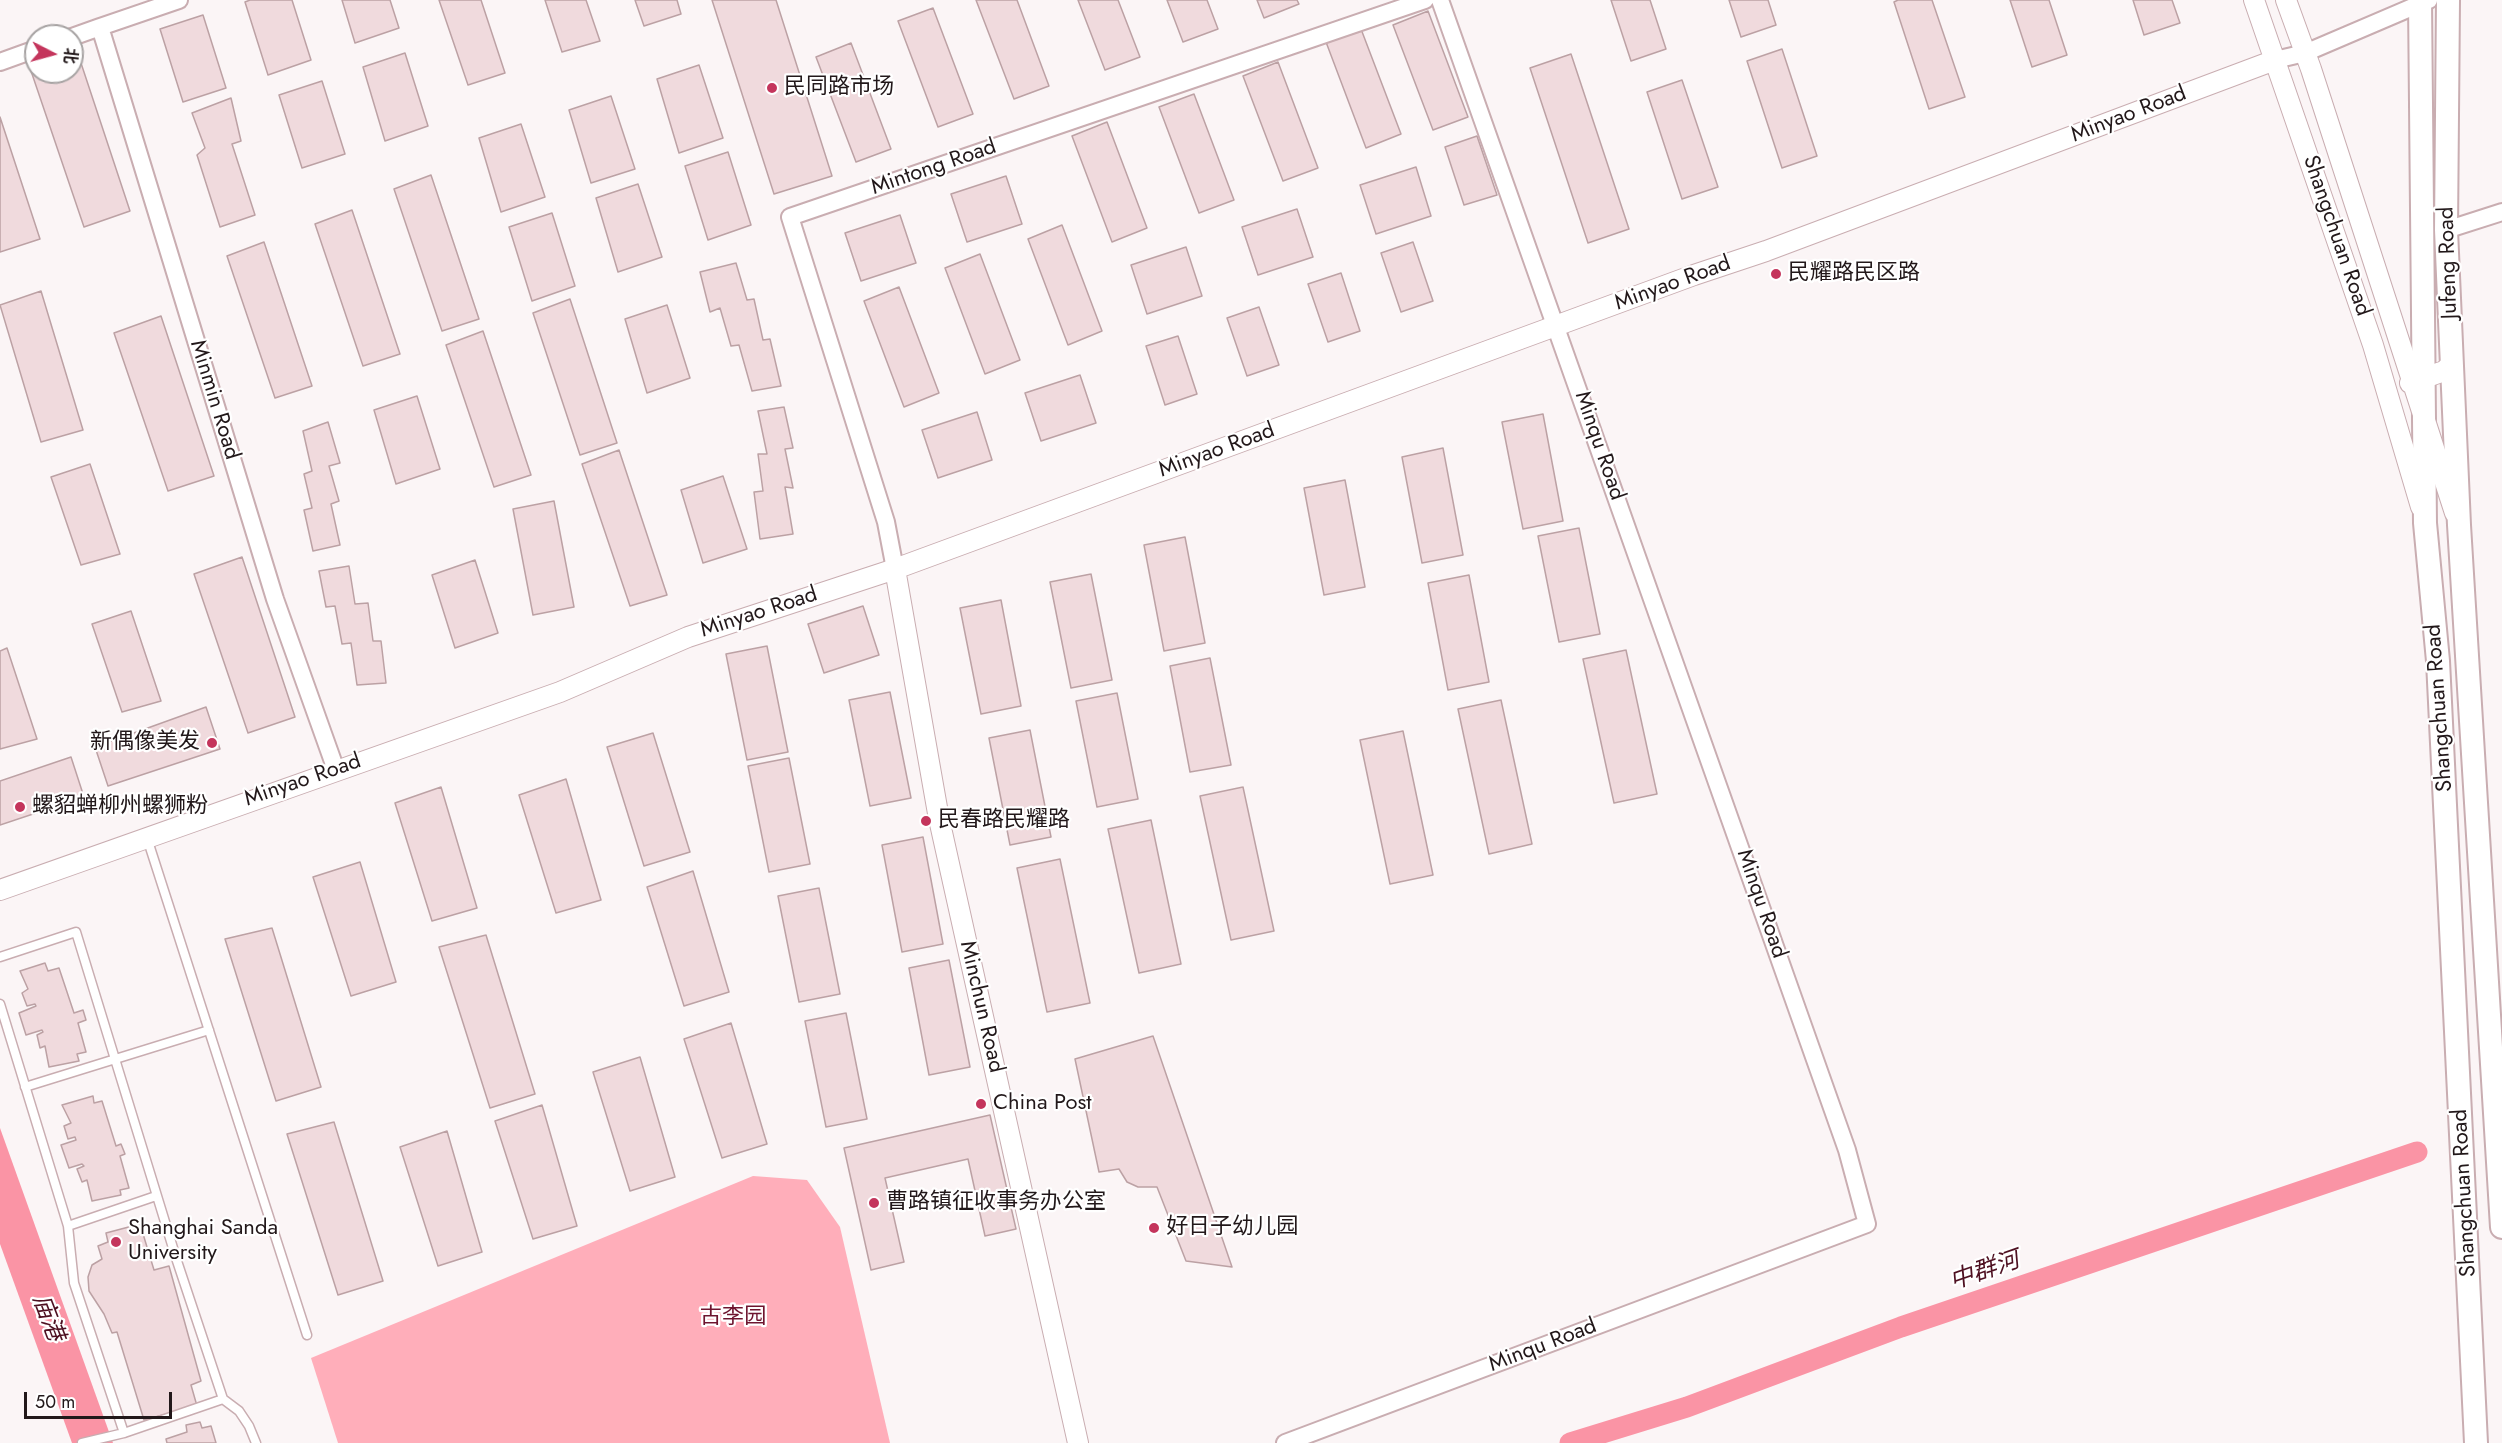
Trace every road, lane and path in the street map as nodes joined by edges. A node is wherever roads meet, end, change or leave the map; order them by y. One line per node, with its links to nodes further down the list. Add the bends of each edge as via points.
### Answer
1 (179, 0): 8 (street)
2 (1425, 0): 23 (street, Mintong Road, via 790,218 886,522)
3 (1440, 0): 16 (street, Minqu Road)
4 (2254, 0): 12 (street, Shangchuan Road)
5 (2286, 0): 11 (street, Shangchuan Road)
6 (2448, 0): 15 (main road, Jufeng Road)
7 (2423, 1): 11 (street, Minyao Road); 19 (main road, Jufeng Road)
8 (100, 27): 9 (street); 24 (street, Minmin Road, via 275,598)
9 (84, 33)
10 (24, 53): 13 (street)
11 (2305, 53): 12 (street, Minyao Road); 19 (street, Shangchuan Road)
12 (2275, 60): 16 (street, Minyao Road); 17 (street, Shangchuan Road)
13 (0, 62)
14 (2502, 212): 15 (street)
15 (2446, 230): 18 (main road, Jufeng Road)
16 (1557, 326): 23 (street, Minyao Road); 41 (street, Minqu Road, via 1847,1150 1868,1224)
17 (2376, 355): 19 (street, via 2394,376); 21 (street, Shangchuan Road)
18 (2452, 364): 19 (street); 22 (main road, Jufeng Road)
19 (2417, 382): 20 (main road, Jufeng Road)
20 (2423, 419): 21 (main road, Jufeng Road); 22 (street, Shangchuan Road)
21 (2425, 523): 42 (main road, Shangchuan Road, via 2438,661)
22 (2459, 525): 34 (main road, Shangchuan Road)
23 (895, 568): 24 (street, Minyao Road, via 687,637 560,692); 40 (street, Minchun Road, via 939,819)
24 (336, 770): 25 (street, Minyao Road)
25 (146, 836): 26 (street, Minyao Road); 29 (lane)
26 (0, 890)
27 (0, 957): 30 (lane, via 76,932)
28 (0, 1004): 31 (lane)
29 (209, 1030): 30 (lane); 35 (lane)
30 (115, 1058): 31 (lane); 32 (lane)
31 (25, 1087): 33 (lane)
32 (156, 1196): 33 (lane); 36 (lane)
33 (68, 1226): 37 (lane, via 74,1283)
34 (2502, 1227)
35 (307, 1335)
36 (223, 1399): 37 (lane); 39 (lane, via 239,1411)
37 (124, 1433): 38 (lane)
38 (82, 1443)
39 (256, 1443)
40 (1078, 1443)
41 (1285, 1443)
42 (2476, 1443)

